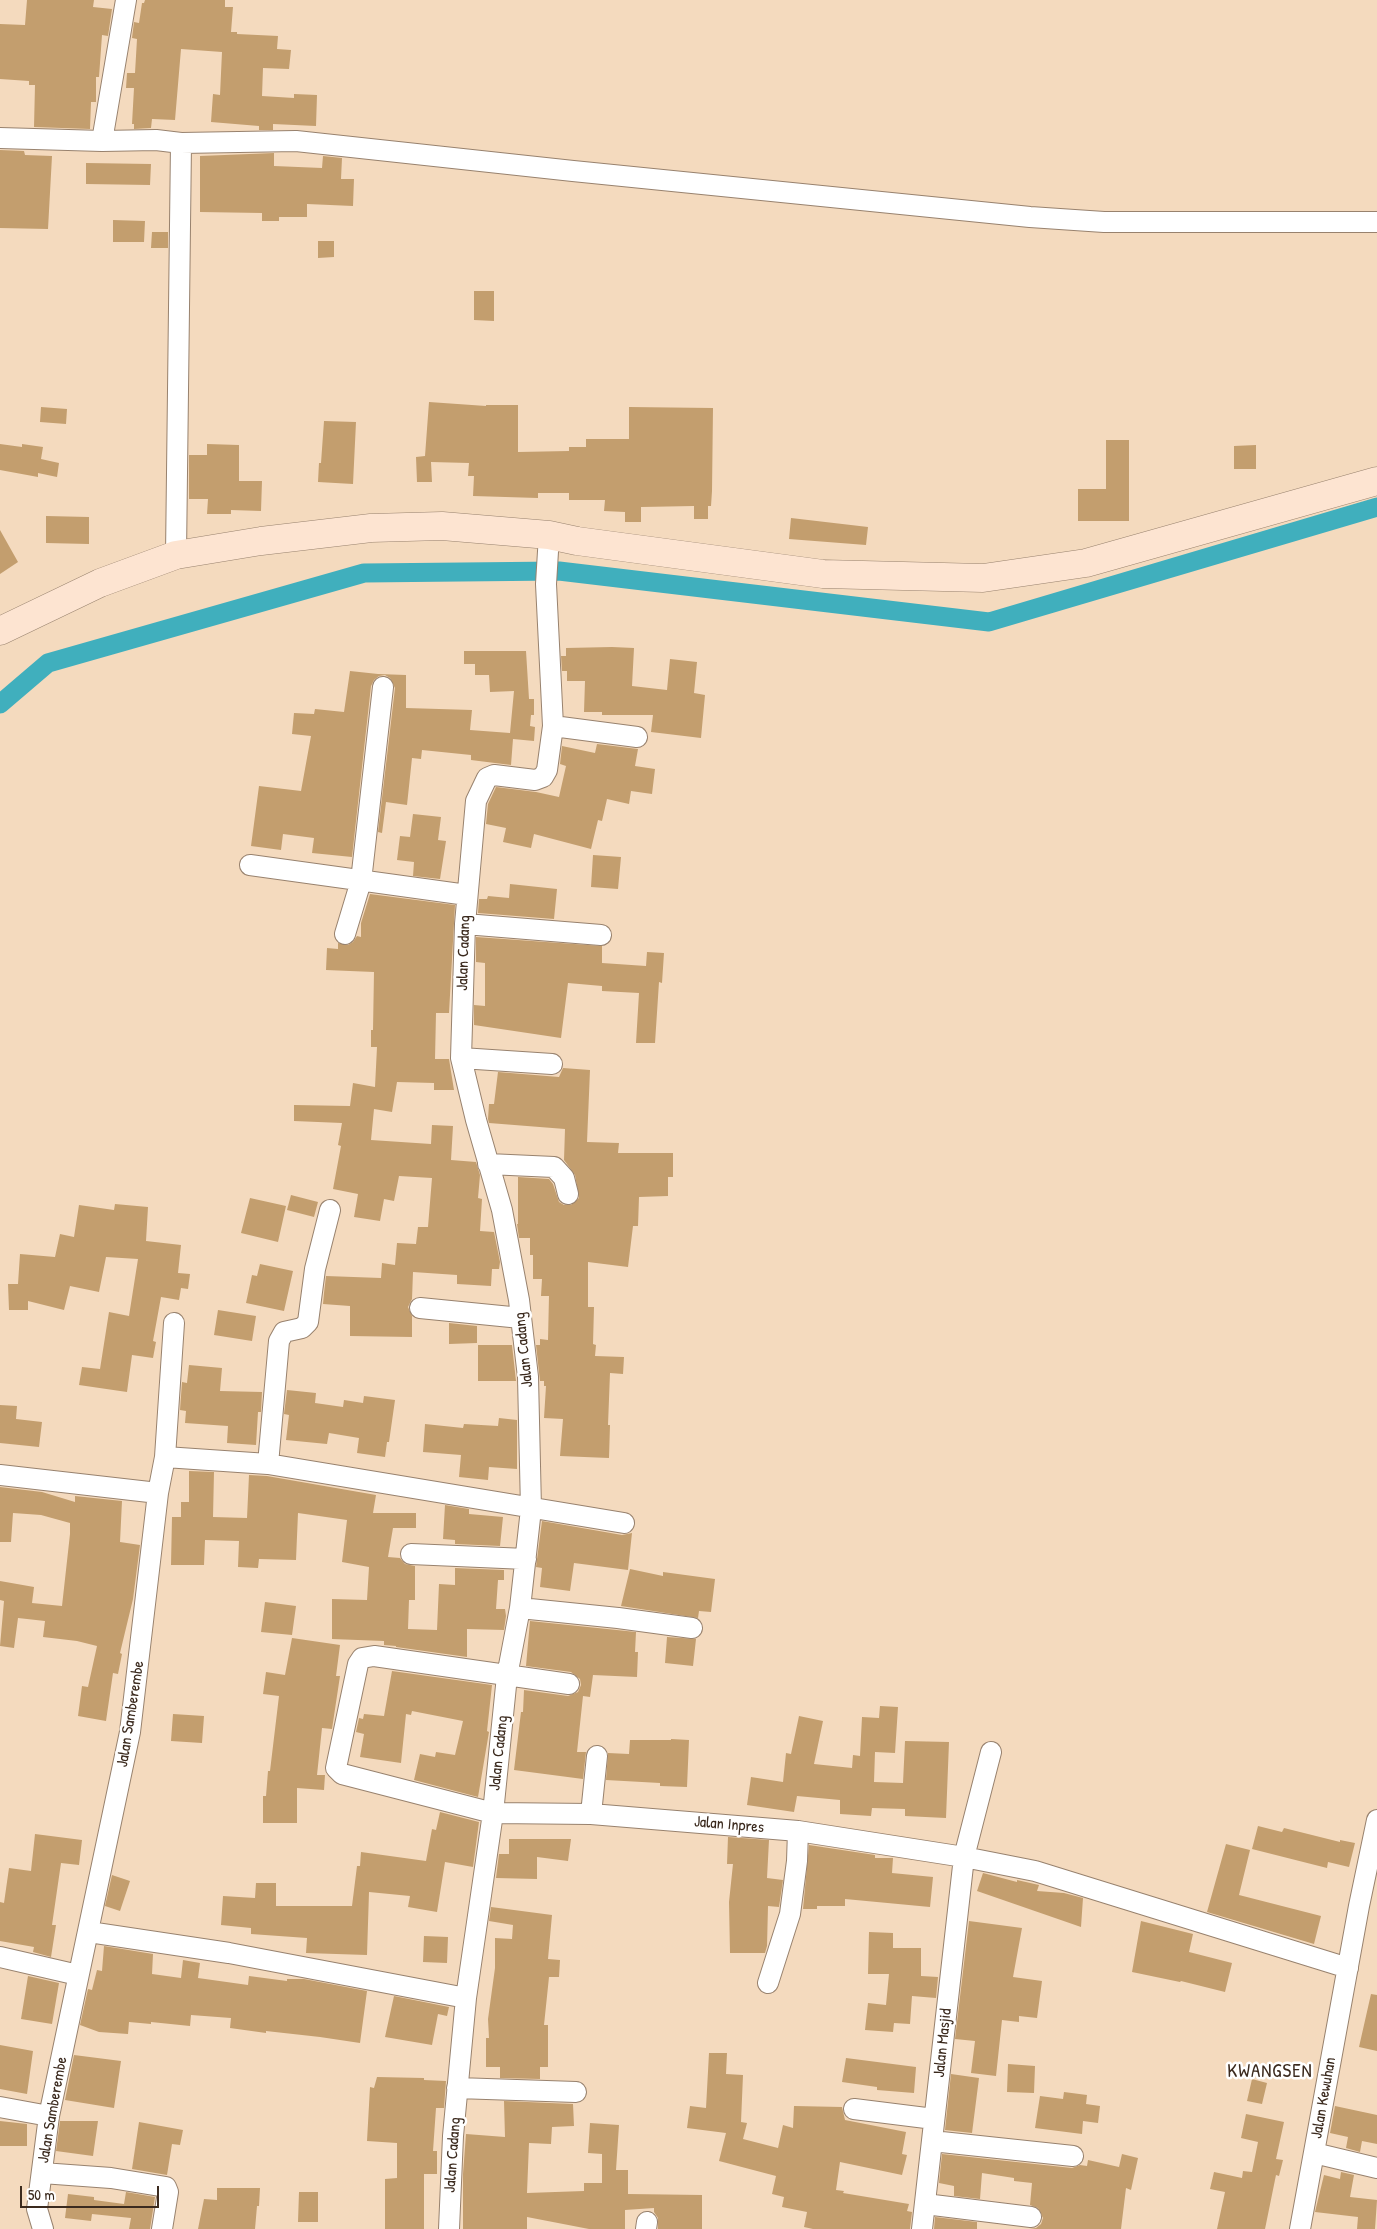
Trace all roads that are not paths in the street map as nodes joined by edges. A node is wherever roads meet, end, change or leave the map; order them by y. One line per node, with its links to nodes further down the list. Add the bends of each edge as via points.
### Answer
1 (126, 0): 3 (street)
2 (0, 138): 3 (street)
3 (102, 141): 4 (street)
4 (181, 143): 5 (street, via 296,141 573,172 1104,222); 8 (street)
5 (1377, 222)
6 (1377, 481): 7 (street, via 1086,563 983,578 823,574 577,541)
7 (548, 544): 8 (street, via 442,526 371,528); 11 (street, Jalan Cadang, via 546,584)
8 (176, 555): 9 (street)
9 (2, 625)
10 (383, 687): 14 (street)
11 (553, 726): 12 (street); 15 (street, Jalan Cadang, via 547,770 542,777 535,780 494,775 487,778 476,801)
12 (638, 737)
13 (250, 865): 14 (street)
14 (361, 881): 15 (street); 17 (street)
15 (466, 895): 16 (street, Jalan Cadang)
16 (465, 924): 18 (street); 19 (street, Jalan Cadang)
17 (345, 934)
18 (601, 935)
19 (461, 1058): 20 (street); 21 (street, Jalan Cadang)
20 (552, 1064)
21 (488, 1164): 22 (street, via 554,1167 564,1178); 25 (street, Jalan Cadang, via 502,1210)
22 (568, 1194)
23 (330, 1210): 28 (street, via 315,1269 308,1322 302,1328 284,1332 278,1341)
24 (420, 1308): 25 (street)
25 (521, 1318): 31 (street, Jalan Cadang, via 528,1377)
26 (174, 1323): 27 (street, Jalan Samberembe)
27 (165, 1456): 28 (street); 30 (street, Jalan Samberembe)
28 (268, 1464): 31 (street)
29 (0, 1475): 30 (street)
30 (158, 1493): 46 (street, Jalan Samberembe, via 130,1732)
31 (531, 1509): 32 (street); 34 (street, Jalan Cadang)
32 (624, 1524)
33 (411, 1554): 34 (street)
34 (526, 1559): 35 (street, Jalan Cadang)
35 (520, 1608): 36 (street); 37 (street, Jalan Cadang)
36 (692, 1628)
37 (507, 1676): 38 (street); 41 (street, Jalan Cadang); 41 (street, Jalan Inpres, via 374,1656 362,1658 336,1764 337,1771 342,1774)
38 (569, 1684)
39 (991, 1752): 45 (street, Jalan Masjid)
40 (597, 1756): 42 (street)
41 (493, 1813): 42 (street, Jalan Inpres); 51 (street, Jalan Cadang)
42 (591, 1814): 44 (street, Jalan Inpres)
43 (1377, 1820): 48 (street, Jalan Kewuhan)
44 (798, 1831): 45 (street, Jalan Inpres); 50 (street, via 790,1914)
45 (964, 1857): 48 (street, Jalan Inpres, via 1035,1871); 57 (street, Jalan Masjid)
46 (89, 1932): 49 (street, Jalan Samberembe); 51 (street, via 229,1953)
47 (0, 1957): 49 (street)
48 (1348, 1968): 59 (street, Jalan Kewuhan)
49 (78, 1975): 56 (street, Jalan Samberembe)
50 (768, 1983)
51 (466, 1998): 52 (street, Jalan Cadang)
52 (458, 2088): 53 (street); 67 (street, Jalan Cadang)
53 (576, 2092)
54 (0, 2107): 56 (street)
55 (854, 2109): 57 (street)
56 (49, 2116): 62 (street, Jalan Samberembe)
57 (934, 2119): 58 (street, Jalan Masjid)
58 (932, 2141): 60 (street); 63 (street, Jalan Masjid)
59 (1314, 2153): 61 (street); 69 (street, Jalan Kewuhan)
60 (1073, 2156)
61 (1377, 2168)
62 (42, 2173): 65 (street, Jalan Samberembe, via 37,2209); 66 (street, via 111,2178 166,2187)
63 (925, 2204): 64 (street); 68 (street, Jalan Masjid)
64 (1031, 2217)
65 (43, 2229)
66 (162, 2229)
67 (448, 2229)
68 (922, 2229)
69 (1300, 2229)

